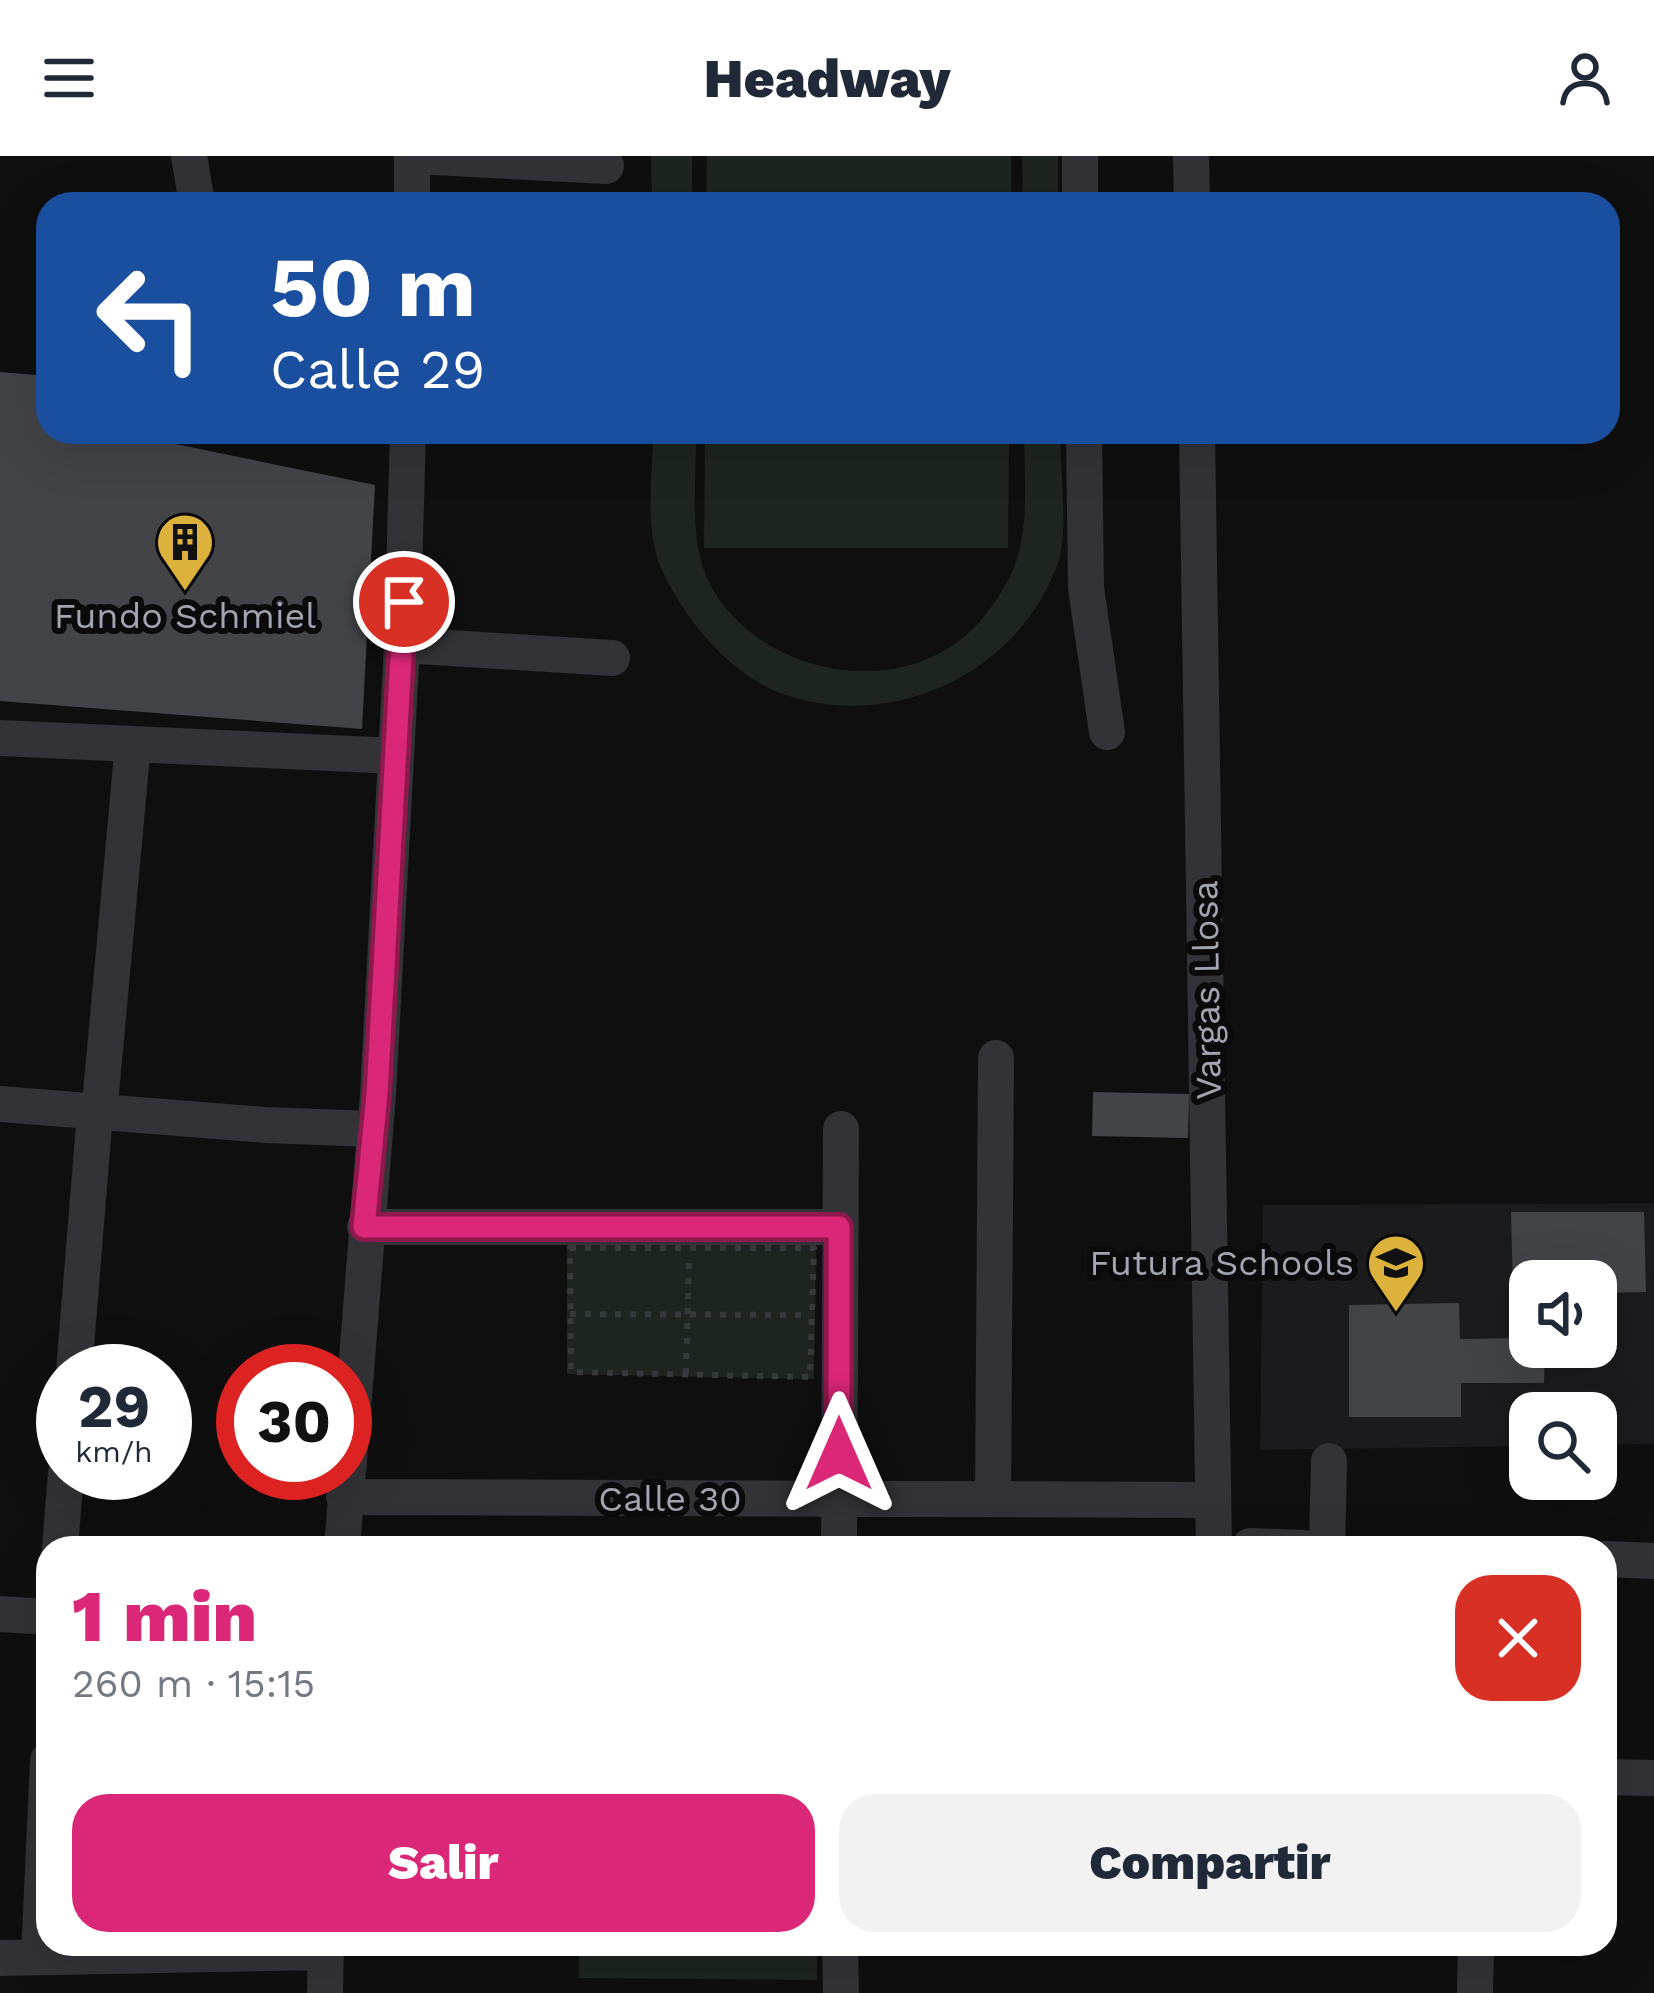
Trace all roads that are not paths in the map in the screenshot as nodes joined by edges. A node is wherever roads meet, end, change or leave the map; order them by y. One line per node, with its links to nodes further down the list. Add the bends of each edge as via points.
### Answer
1 (190, 156): 6 (street)
2 (414, 156): 5 (street); 7 (street)
3 (1080, 156): 8 (street)
4 (1191, 156): 9 (street)
5 (606, 166)
6 (194, 192)
7 (412, 192)
8 (1081, 192)
9 (1192, 192)
10 (408, 444): 13 (street)
11 (1084, 444): 15 (street, via 1086,588)
12 (1197, 444): 34 (street, Vargas Llosa)
13 (402, 645): 14 (street); 18 (street)
14 (612, 658)
15 (1106, 732)
16 (0, 738): 17 (street)
17 (134, 744): 18 (street); 20 (street)
18 (396, 756): 22 (street)
19 (996, 1058): 30 (street)
20 (98, 1103): 21 (street); 22 (street); 26 (street)
21 (0, 1104)
22 (373, 1129): 24 (street)
23 (841, 1129): 25 (street)
24 (364, 1227): 25 (street); 27 (street)
25 (839, 1227): 33 (street)
26 (76, 1344)
27 (355, 1344)
28 (1329, 1461): 39 (street)
29 (372, 1497): 33 (street, Calle 30)
30 (993, 1498): 33 (street, Calle 30); 34 (street, Calle 30)
31 (64, 1500): 35 (street)
32 (344, 1500): 36 (street)
33 (838, 1500): 37 (street)
34 (1212, 1501): 38 (street, Vargas Llosa)
35 (61, 1536)
36 (342, 1536)
37 (838, 1536)
38 (1227, 1536)
39 (1327, 1536)
40 (1617, 1559): 41 (street)
41 (1654, 1561)
42 (0, 1614): 43 (street)
43 (36, 1616)
44 (1617, 1777): 45 (street)
45 (1654, 1778)
46 (71, 1956): 50 (street)
47 (326, 1956): 52 (street)
48 (840, 1956): 53 (street)
49 (1475, 1956): 54 (street)
50 (39, 1957): 51 (street)
51 (0, 1958)
52 (325, 1993)
53 (841, 1993)
54 (1475, 1993)

